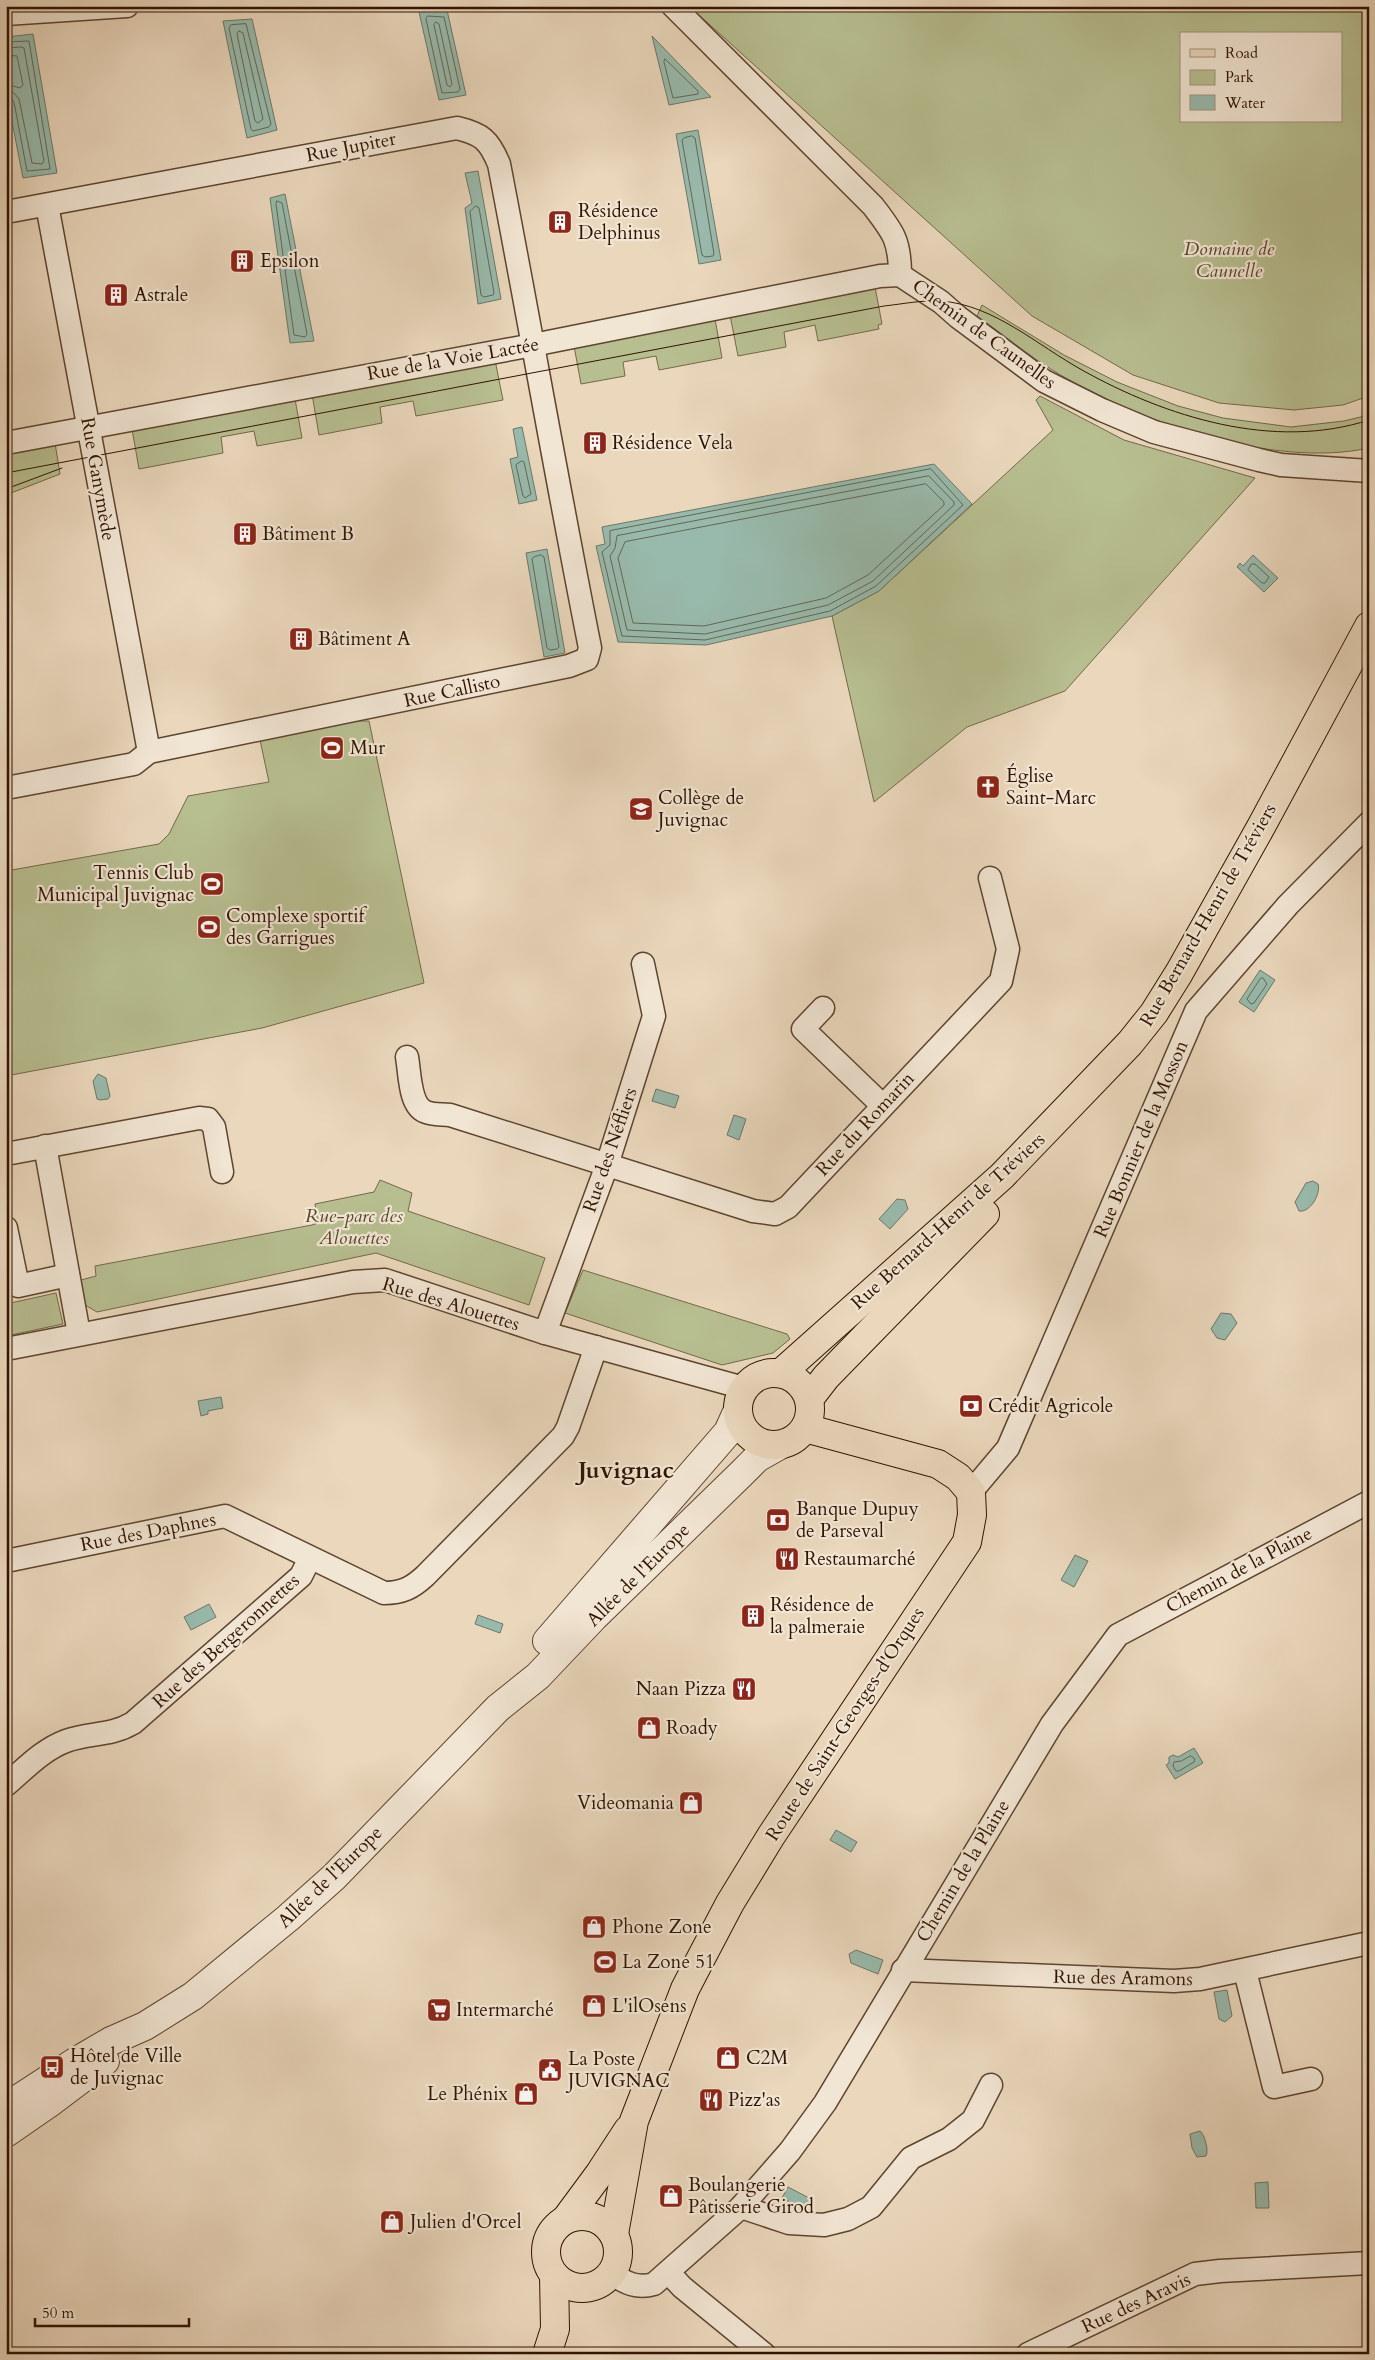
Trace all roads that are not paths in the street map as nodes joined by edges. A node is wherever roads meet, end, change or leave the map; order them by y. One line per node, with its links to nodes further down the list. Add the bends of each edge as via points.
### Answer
1 (127, 6): 3 (street)
2 (673, 6): 6 (street, Chemin de Caunelles, via 873,206 898,244)
3 (6, 14)
4 (47, 205): 5 (street, Rue Jupiter); 7 (street, Rue Jupiter, via 457,128 476,133 491,145 499,164); 8 (street, Rue Ganymède)
5 (6, 212)
6 (900, 275): 7 (street, Rue de la Voie Lactée, via 880,276); 11 (street, Chemin de Caunelles, via 941,302 1044,381 1102,410 1154,432 1249,458 1281,465)
7 (532, 345): 8 (street, Rue de la Voie Lactée); 15 (street, Rue Callisto, via 590,648 587,659 568,666 391,704)
8 (89, 427): 9 (street, Rue de la Voie Lactée); 15 (street, Rue Ganymède)
9 (6, 443)
10 (1369, 456): 11 (street, Chemin de Caunelles)
11 (1324, 468): 12 (street, Chemin de Caunelles)
12 (1369, 471)
13 (1369, 626): 33 (main road, Rue Bernard-Henri de Tréviers, via 1262,825 1154,1013 1130,1043 1002,1176)
14 (1369, 659): 35 (main road, Rue Bernard-Henri de Tréviers, via 1171,1014 1087,1110 826,1377)
15 (149, 752): 16 (street, Rue Callisto, via 134,764)
16 (6, 788)
17 (1369, 822): 38 (street, Rue Bonnier de la Mosson, via 1288,905 1196,1011 1008,1448)
18 (990, 878): 22 (street, Rue du Romarin, via 1008,949 1001,981)
19 (643, 964): 25 (street, Rue des Néfliers, via 654,1016)
20 (823, 1008): 22 (street, via 803,1029)
21 (407, 1057): 25 (street, via 415,1103 420,1109 450,1115)
22 (882, 1105): 25 (street, Rue du Romarin, via 788,1206 775,1214 754,1211)
23 (45, 1146): 24 (street); 26 (street, via 208,1119 214,1127); 28 (street)
24 (6, 1154)
25 (607, 1165): 29 (street, Rue des Néfliers)
26 (222, 1172)
27 (6, 1228): 28 (street, via 18,1286)
28 (68, 1275): 30 (street)
29 (545, 1333): 30 (street, Rue des Alouettes, via 385,1280 353,1282); 31 (street, Rue des Alouettes)
30 (79, 1334): 32 (street, Rue des Alouettes)
31 (596, 1347): 34 (street, Rue des Alouettes); 40 (street, Rue des Bergeronnettes, via 562,1436 412,1588 384,1593)
32 (6, 1349)
33 (781, 1373): 34 (main road, via 760,1375); 35 (main road, via 799,1382)
34 (741, 1399): 37 (main road, via 743,1427 756,1441); 42 (street, Allée de l'Europe, via 728,1432 527,1665)
35 (809, 1399): 36 (main road, via 810,1414)
36 (805, 1428): 37 (main road, via 794,1439); 38 (main road, via 938,1464 958,1477)
37 (780, 1445): 42 (street, Allée de l'Europe, via 757,1458 538,1676)
38 (971, 1492): 51 (main road, Route de Saint-Georges-d'Orques, via 972,1515 967,1542 730,1903 686,1989)
39 (1369, 1502): 45 (street, Chemin de la Plaine, via 1118,1635 1052,1724)
40 (310, 1558): 41 (street, Rue des Daphnes, via 225,1516); 43 (street, Rue des Bergeronnettes, via 301,1576 133,1723 112,1733 67,1741 51,1748)
41 (6, 1561)
42 (498, 1708): 47 (street, Allée de l'Europe, via 334,1877 193,1996)
43 (6, 1785)
44 (1369, 1943): 46 (street, Rue des Aramons)
45 (904, 1970): 46 (street, Rue des Aramons, via 1174,1981 1200,1980); 53 (street, Chemin de la Plaine, via 825,2103 790,2151)
46 (1245, 1970): 48 (street, via 1274,2087)
47 (145, 2026): 50 (street, Allée de l'Europe, via 111,2041); 52 (street, Allée de l'Europe, via 89,2074)
48 (1311, 2079)
49 (990, 2085): 53 (street, via 973,2120 949,2139 911,2158 871,2207 848,2219 824,2225 789,2223)
50 (6, 2107)
51 (634, 2121): 54 (main road, Route de Saint-Georges-d'Orques); 55 (main road, Route de Saint-Georges-d'Orques)
52 (6, 2133)
53 (741, 2207): 57 (street, Chemin de la Plaine)
54 (566, 2218): 55 (main road, via 578,2215 595,2218); 58 (main road, via 547,2240 545,2253)
55 (614, 2234): 59 (main road, via 618,2257)
56 (1369, 2263): 62 (street, Rue des Aravis, via 1195,2274)
57 (669, 2273): 59 (street, Chemin de la Plaine, via 654,2284 643,2287); 61 (street)
58 (554, 2276): 59 (main road, via 569,2286); 60 (main road)
59 (600, 2280): 60 (main road)
60 (551, 2342)
61 (764, 2354)
62 (1028, 2354)

